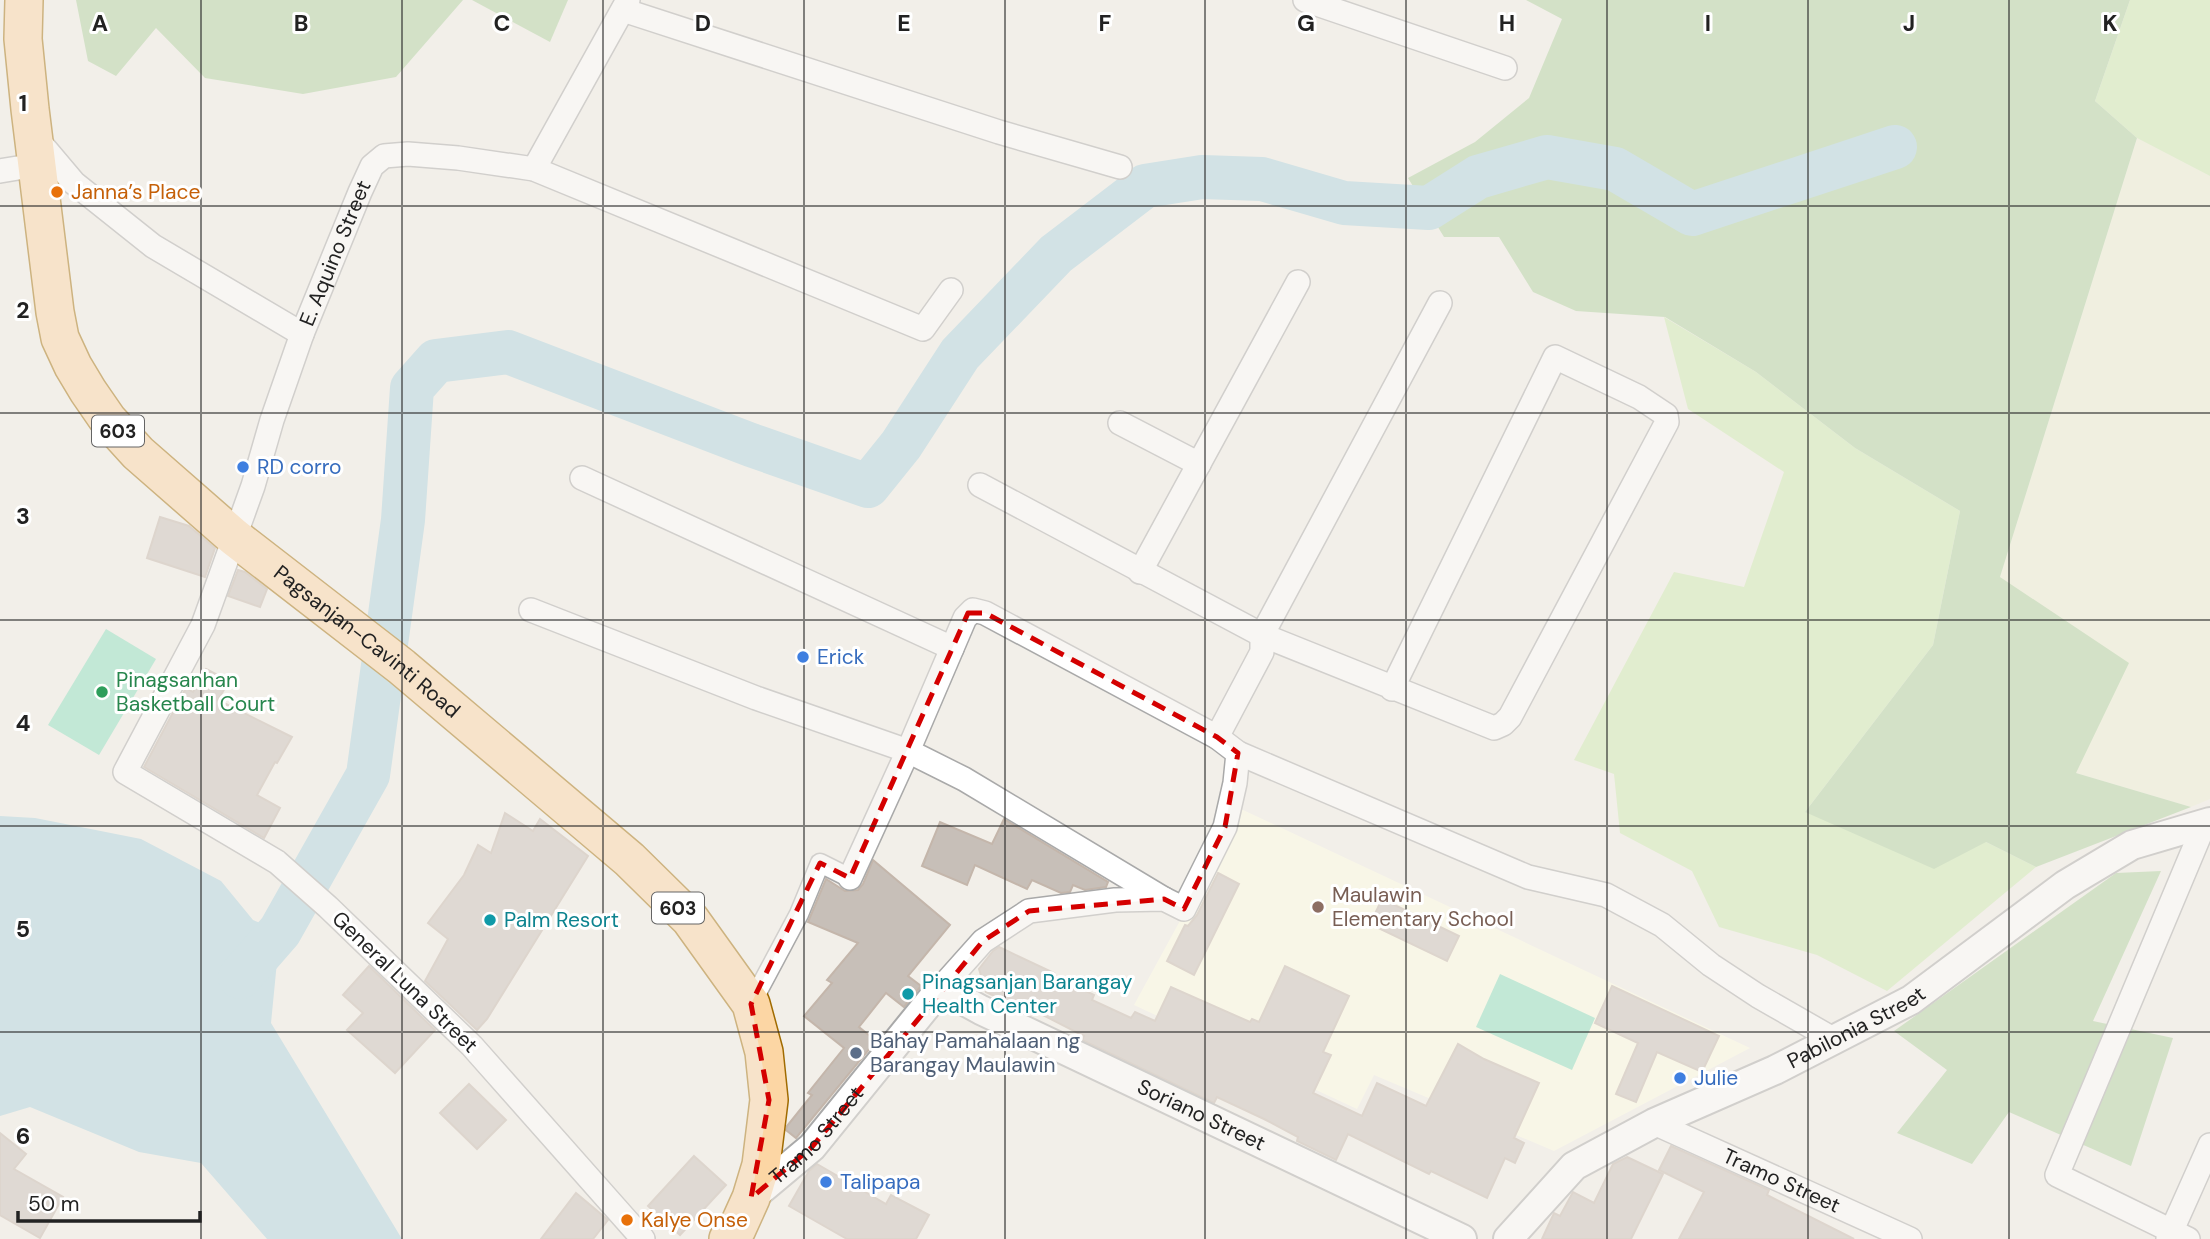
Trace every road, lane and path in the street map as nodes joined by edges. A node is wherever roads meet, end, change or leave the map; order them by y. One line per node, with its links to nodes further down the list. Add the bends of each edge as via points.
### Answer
1 (24, 0): 4 (main road, Pagsanjan-Cavinti Road / 603)
2 (1305, 0): 5 (street)
3 (625, 5): 7 (street, via 999,132); 8 (street)
4 (11, 39): 6 (main road, Pagsanjan-Cavinti Road / 603)
5 (1505, 68)
6 (35, 149): 9 (street); 13 (street, via 153,246); 18 (main road, Pagsanjan-Cavinti Road / 603, via 55,312 73,366 108,420 138,453)
7 (1120, 167)
8 (534, 169): 11 (street, E. Aquino Street, via 923,329); 13 (street, E. Aquino Street, via 420,155 384,156 372,166 364,183)
9 (0, 171)
10 (1298, 282): 15 (street)
11 (951, 290)
12 (1440, 303): 21 (street)
13 (302, 334): 18 (street, E. Aquino Street)
14 (1120, 423): 15 (street)
15 (1199, 464): 19 (street)
16 (582, 478): 22 (street)
17 (980, 485): 19 (street)
18 (234, 537): 27 (street, E. Aquino Street, via 203,625); 32 (main road, Pagsanjan-Cavinti Road / 603, via 402,667 629,859 690,919)
19 (1140, 572): 21 (street)
20 (531, 610): 25 (street)
21 (1262, 635): 23 (street); 24 (street, via 1262,652)
22 (952, 648): 24 (street, via 965,618 979,610); 25 (street)
23 (1392, 689): 23 (street, via 1494,728 1510,718 1667,422 1666,415 1555,357)
24 (1217, 737): 26 (street)
25 (908, 751): 29 (street); 30 (street, via 964,779)
26 (1238, 753): 30 (street, via 1225,827); 33 (street, via 1528,877 1606,895 1662,925 1711,965)
27 (125, 772): 38 (street, General Luna Street, via 277,862 328,907 472,1046)
28 (2207, 823): 33 (street, Pabilonia Street, via 2132,845 2064,885 1911,1000); 37 (street, via 2057,1175)
29 (850, 878): 32 (street, via 820,863 799,914)
30 (1174, 904): 31 (street, Tramo Street, via 1115,900 1029,911 984,941)
31 (941, 988): 36 (street, Tramo Street, via 812,1147); 40 (street, Soriano Street)
32 (751, 1004): 36 (main road, Pagsanjan-Cavinti Road / 603, via 764,1052 769,1100 761,1165)
33 (1833, 1039): 34 (street, Pabilonia Street)
34 (1654, 1123): 41 (street, Pabilonia Street, via 1574,1166); 42 (street, Tramo Street)
35 (2210, 1145): 37 (street)
36 (751, 1198): 39 (main road, Pagsanjan-Cavinti Road / 603)
37 (2175, 1236)
38 (643, 1239)
39 (728, 1239)
40 (1462, 1239)
41 (1508, 1239)
42 (1910, 1239)

